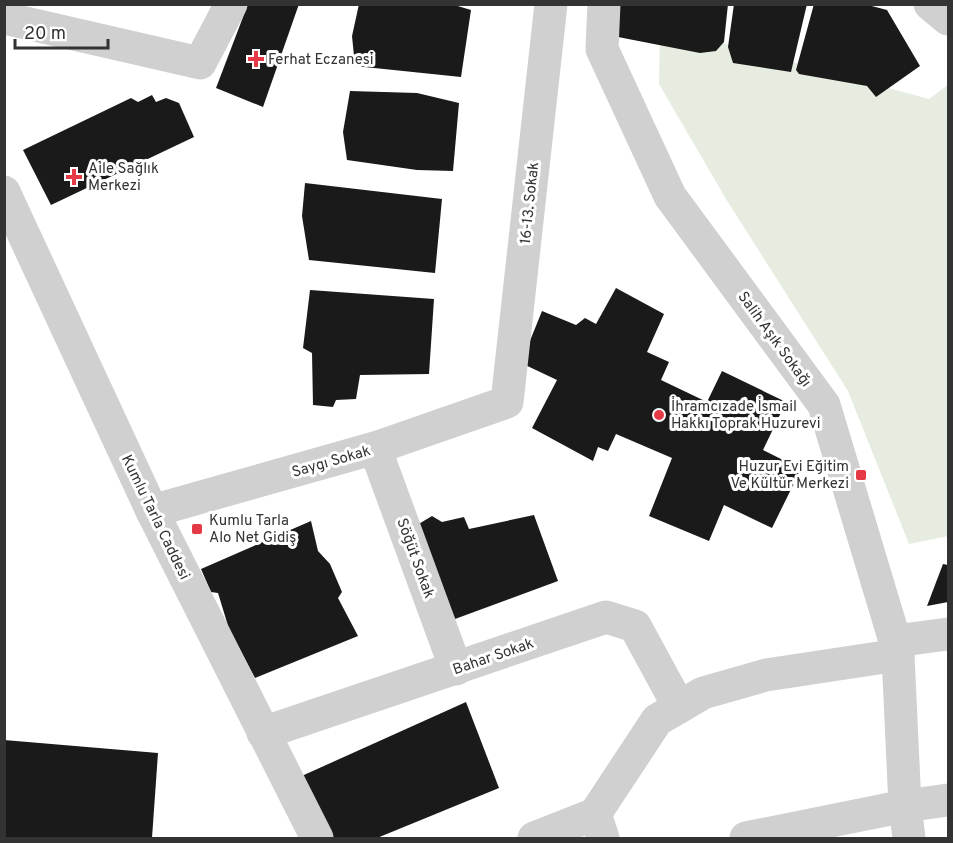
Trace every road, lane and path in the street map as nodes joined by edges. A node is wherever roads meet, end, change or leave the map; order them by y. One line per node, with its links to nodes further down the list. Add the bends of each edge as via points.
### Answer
1 (231, 4): 5 (street, via 200,63)
2 (551, 4): 8 (street, 16-13. Sokak)
3 (604, 4): 12 (street, Salih Aşık Sokağı, via 602,48 670,196 824,405)
4 (930, 4): 6 (street)
5 (4, 18)
6 (948, 19)
7 (4, 192): 10 (street, Kumlu Tarla Caddesi)
8 (507, 402): 9 (street, Saygı Sokak)
9 (375, 448): 10 (street, Saygı Sokak); 13 (street, Söğüt Sokak)
10 (152, 511): 15 (street, Kumlu Tarla Caddesi)
11 (948, 634): 12 (street)
12 (897, 648): 14 (street, via 766,675 702,693); 17 (street, Salih Aşık Sokağı)
13 (456, 669): 14 (street, Bahar Sokak, via 606,617 636,626); 15 (street, Bahar Sokak)
14 (679, 707): 18 (street, via 657,720)
15 (263, 734): 19 (street, Kumlu Tarla Caddesi)
16 (948, 800): 17 (street)
17 (905, 806): 21 (street); 22 (street, Salih Aşık Sokağı)
18 (599, 826): 20 (street)
19 (317, 838)
20 (534, 838)
21 (746, 838)
22 (909, 838)

